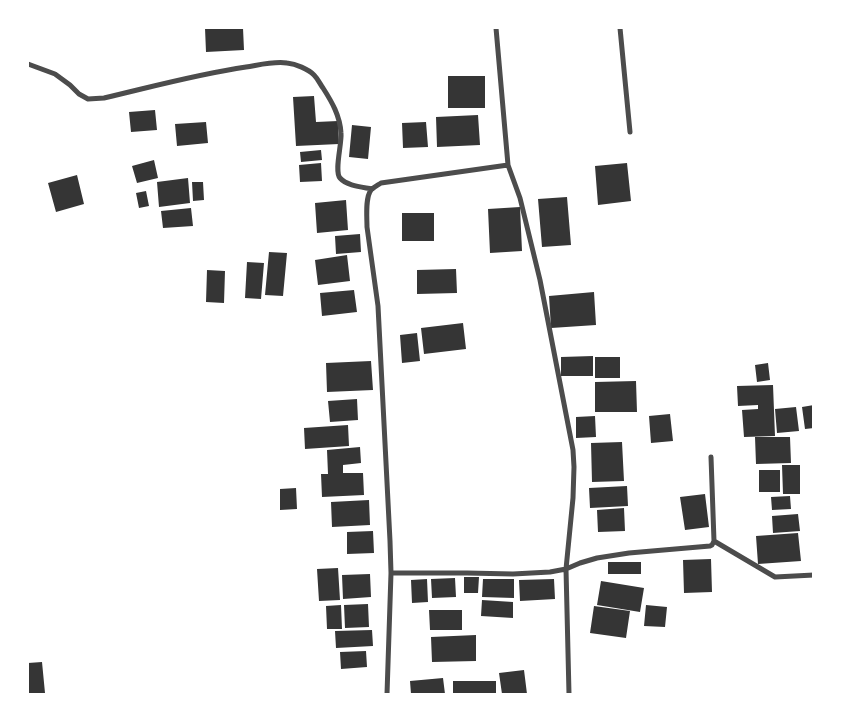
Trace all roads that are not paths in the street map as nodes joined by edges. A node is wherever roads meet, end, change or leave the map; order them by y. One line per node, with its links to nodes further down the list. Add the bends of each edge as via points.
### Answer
1 (496, 28): 5 (street)
2 (620, 28): 4 (street)
3 (28, 64): 6 (street, via 55,74 88,99 211,72 286,62 300,66 314,75 333,104 340,123 339,176 348,184)
4 (630, 132)
5 (508, 165): 6 (street, via 381,183); 9 (street, via 520,198 540,280 573,450 573,498)
6 (372, 189): 10 (street, via 367,220 378,306)
7 (711, 457): 8 (street)
8 (714, 541): 9 (street, via 707,547 597,558); 11 (street, via 775,576)
9 (566, 569): 10 (street, via 513,574); 13 (street)
10 (391, 573): 12 (street)
11 (814, 575)
12 (388, 694)
13 (569, 694)

